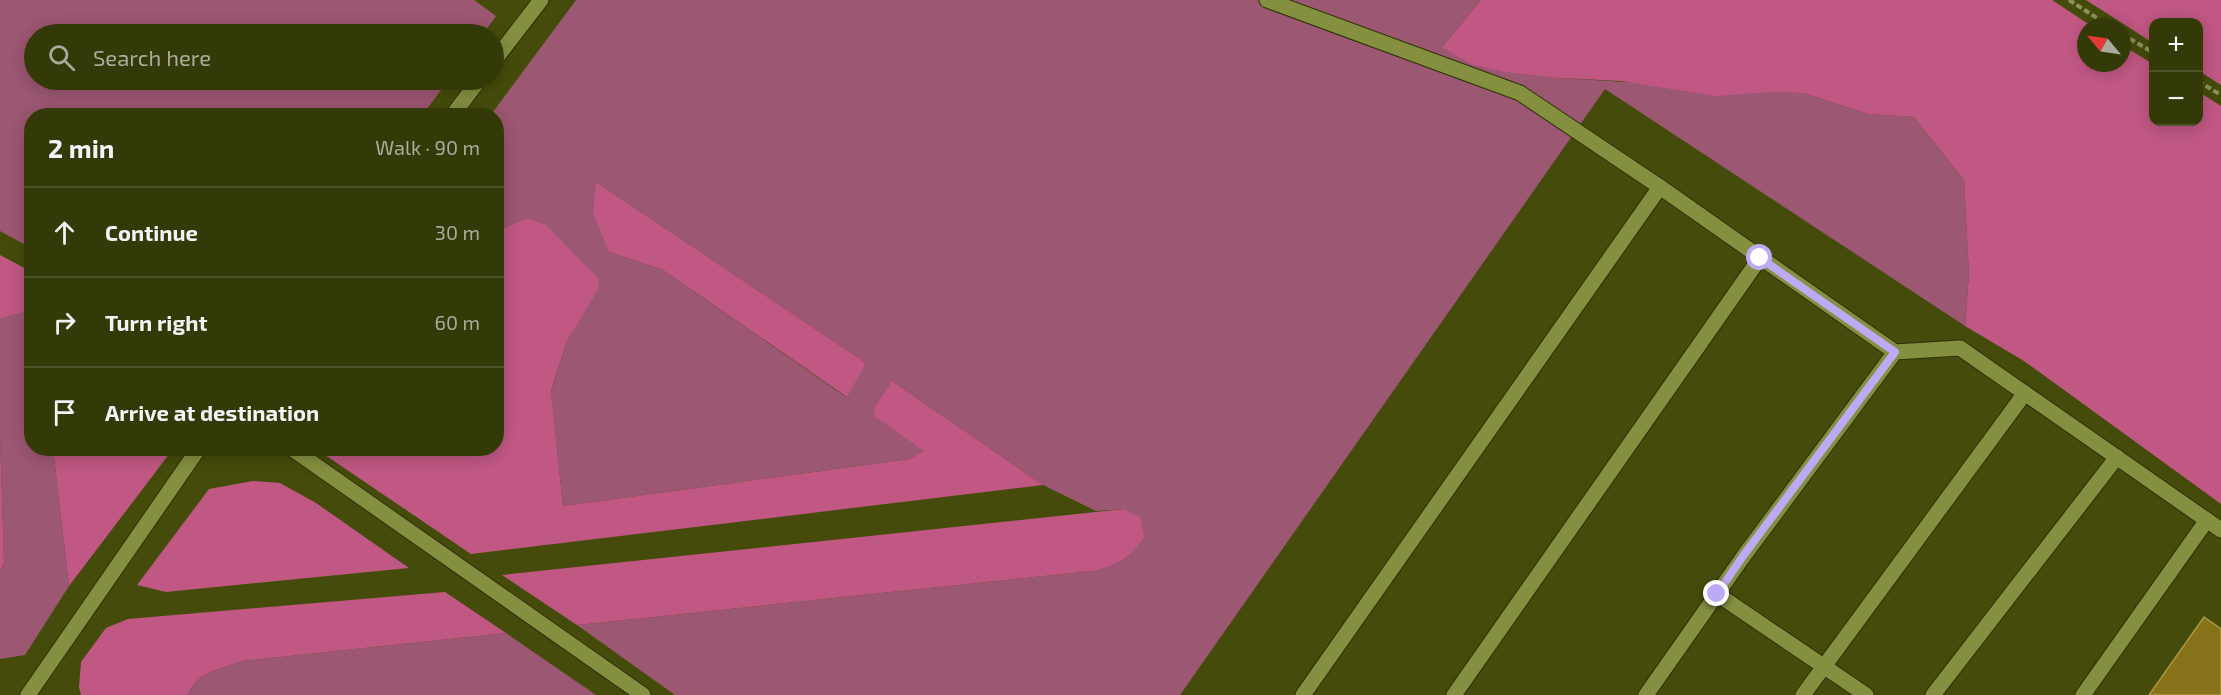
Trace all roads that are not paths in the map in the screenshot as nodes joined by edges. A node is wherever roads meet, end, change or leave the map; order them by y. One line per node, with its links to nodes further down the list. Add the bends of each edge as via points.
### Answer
1 (540, 0): 3 (lane)
2 (1267, 0): 6 (lane, via 1520,93)
3 (504, 48)
4 (472, 90): 5 (lane)
5 (458, 108)
6 (1660, 188): 7 (lane); 19 (lane)
7 (1760, 258): 8 (lane); 20 (lane)
8 (1895, 352): 9 (lane, via 1960,348); 15 (lane)
9 (2025, 393): 12 (lane); 16 (lane)
10 (193, 456): 17 (lane)
11 (302, 456): 18 (lane)
12 (2117, 457): 13 (lane); 24 (lane)
13 (2207, 520): 14 (lane); 25 (lane)
14 (2221, 530)
15 (1717, 594): 16 (lane); 21 (lane)
16 (1823, 666): 22 (lane); 23 (lane)
17 (28, 695)
18 (643, 695)
19 (1304, 695)
20 (1454, 695)
21 (1646, 695)
22 (1803, 695)
23 (1866, 695)
24 (1933, 695)
25 (2083, 695)

